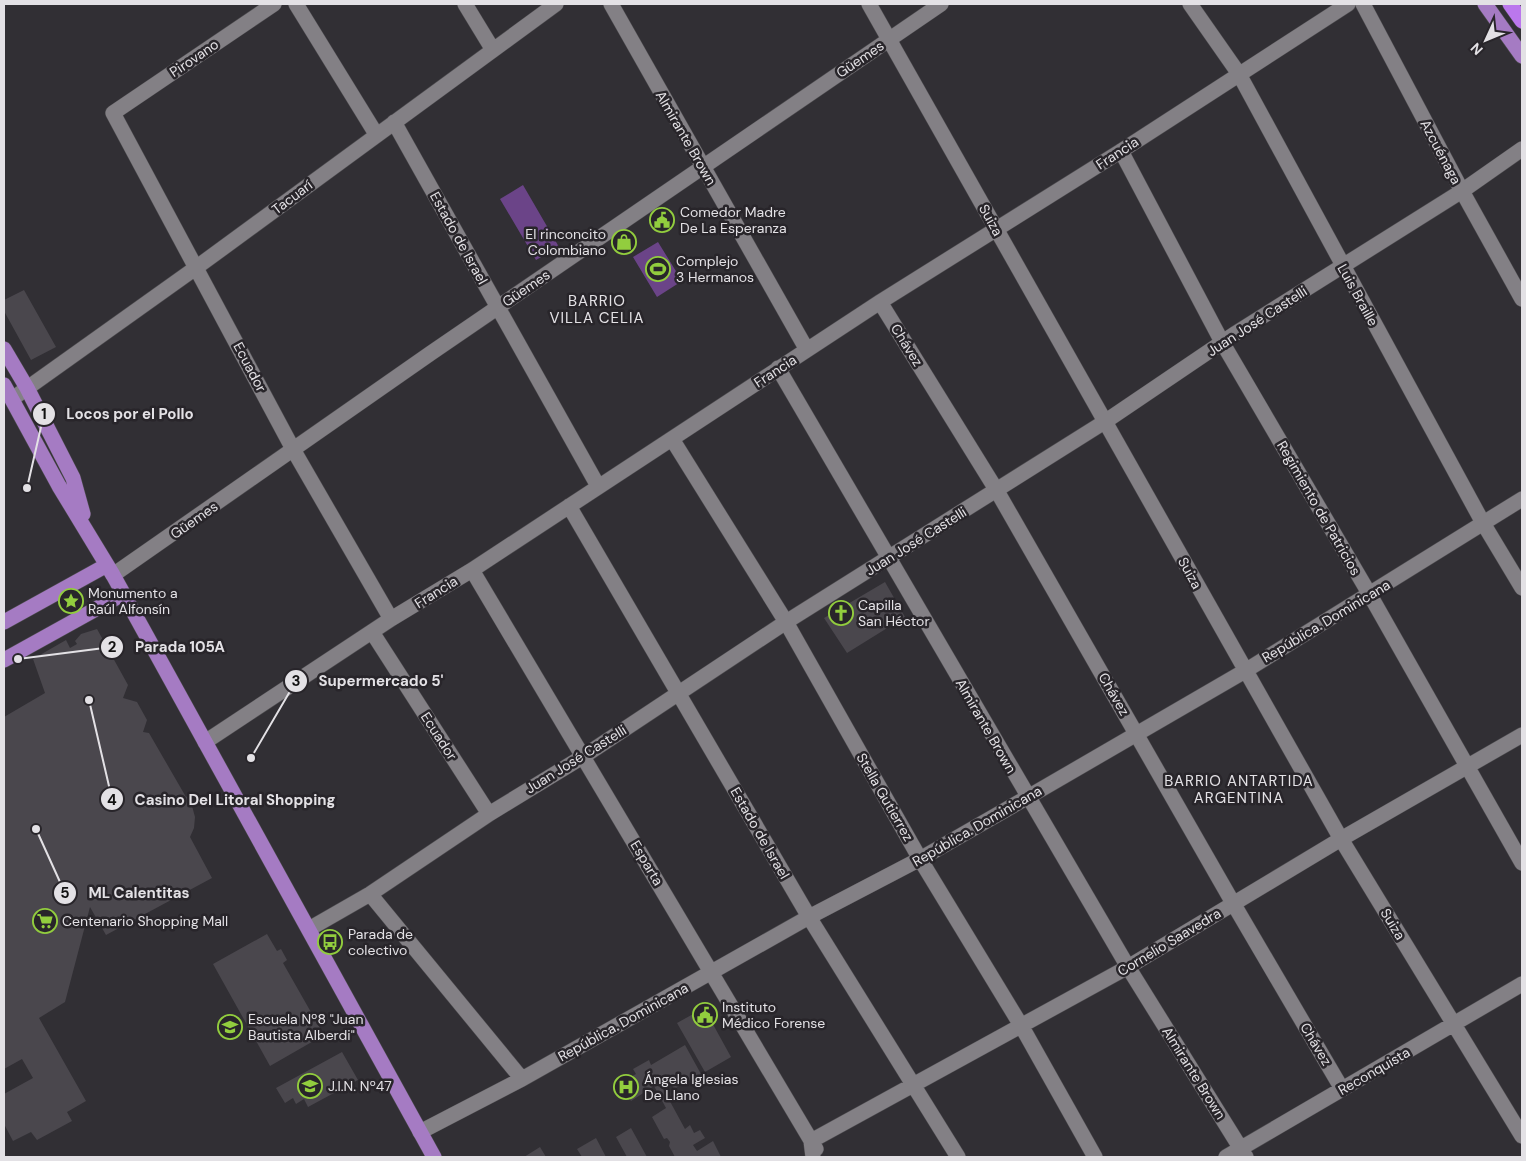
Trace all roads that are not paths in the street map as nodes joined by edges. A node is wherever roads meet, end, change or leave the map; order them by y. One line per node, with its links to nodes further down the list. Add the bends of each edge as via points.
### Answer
1 (274, 4): 18 (street, Pirovano)
2 (296, 4): 20 (street)
3 (465, 4): 15 (street)
4 (556, 4): 15 (street, Tacuarí)
5 (611, 4): 23 (street, Almirante Brown)
6 (869, 4): 14 (street, Suiza)
7 (941, 4): 14 (street, Güemes)
8 (1190, 4): 17 (street, Luis Braille)
9 (1348, 4): 17 (street, Francia)
10 (1363, 4): 24 (street, Azcuénaga)
11 (1486, 4): 16 (main road)
12 (1510, 4): 13 (highway)
13 (1522, 21)
14 (890, 40): 23 (street, Güemes); 25 (street, Suiza)
15 (493, 50): 19 (street, Tacuarí)
16 (1522, 56)
17 (1239, 74): 22 (street, Francia); 26 (street, Luis Braille)
18 (113, 113): 27 (street, Ecuador)
19 (394, 122): 20 (street, Tacuarí); 30 (street, Estado de Israel)
20 (376, 134): 27 (street, Tacuarí)
21 (1522, 149): 24 (street, Juan José Castelli)
22 (1121, 150): 25 (street, Francia); 31 (street, Regimiento de Patricios)
23 (703, 168): 30 (street, Güemes); 33 (street, Almirante Brown)
24 (1462, 192): 26 (street, Juan José Castelli); 28 (street, Azcuénaga)
25 (996, 230): 29 (street, Francia); 38 (street, Suiza)
26 (1342, 266): 31 (street, Juan José Castelli); 45 (street, Luis Braille)
27 (197, 267): 36 (street, Tacuarí); 40 (street, Ecuador)
28 (1522, 299)
29 (880, 302): 33 (street, Francia); 42 (street, Chávez)
30 (498, 308): 40 (street, Güemes); 41 (street, Estado de Israel)
31 (1222, 342): 38 (street, Juan José Castelli); 52 (street, Regimiento de Patricios)
32 (4, 350): 36 (main road)
33 (807, 350): 34 (street, Francia)
34 (778, 368): 39 (street, Francia); 47 (street, Almirante Brown)
35 (4, 385): 37 (main road)
36 (27, 388): 37 (street, Tacuarí); 46 (main road, via 72,478)
37 (12, 399): 46 (main road)
38 (1106, 421): 42 (street, Juan José Castelli); 58 (street, Suiza)
39 (672, 439): 41 (street, Francia); 55 (street, Stella Gutierrez)
40 (294, 451): 48 (street, Güemes); 53 (street, Ecuador)
41 (598, 486): 44 (street, Francia)
42 (997, 491): 47 (street, Juan José Castelli); 60 (street, Chávez)
43 (1522, 499): 45 (street, República. Dominicana)
44 (570, 506): 49 (street, Francia); 59 (street, Estado de Israel)
45 (1483, 523): 50 (street, Luis Braille); 52 (street, República. Dominicana)
46 (87, 530): 48 (main road)
47 (888, 558): 55 (street, Juan José Castelli); 65 (street, Almirante Brown)
48 (110, 570): 51 (main road); 54 (main road)
49 (472, 570): 53 (street, Francia); 63 (street, Esparta)
50 (1522, 588)
51 (123, 594): 57 (main road); 62 (main road)
52 (1370, 595): 58 (street, República. Dominicana); 64 (street, Regimiento de Patricios)
53 (391, 619): 56 (street, Francia)
54 (4, 622)
55 (786, 622): 59 (street, Juan José Castelli); 68 (street, Stella Gutierrez)
56 (372, 632): 62 (street, Francia); 66 (street, Ecuador)
57 (4, 660)
58 (1245, 671): 60 (street, República. Dominicana); 67 (street, Suiza)
59 (679, 694): 63 (street, Juan José Castelli); 72 (street, Estado de Israel)
60 (1137, 734): 65 (street, República. Dominicana); 71 (street, Chávez)
61 (1522, 735): 64 (street, Cornelio Saavedra)
62 (205, 742): 73 (main road)
63 (584, 756): 66 (street, Juan José Castelli); 75 (street, Esparta)
64 (1467, 767): 67 (street, Cornelio Saavedra); 69 (street, Regimiento de Patricios)
65 (1028, 797): 68 (street, República. Dominicana); 74 (street, Almirante Brown)
66 (489, 814): 70 (street, Juan José Castelli)
67 (1341, 839): 71 (street, Cornelio Saavedra); 77 (street, Suiza)
68 (920, 859): 72 (street, República. Dominicana); 78 (street, Stella Gutierrez)
69 (1522, 863)
70 (370, 894): 73 (street, Juan José Castelli); 79 (street)
71 (1233, 903): 74 (street, Cornelio Saavedra); 81 (street, Chávez)
72 (809, 917): 75 (street, República. Dominicana); 80 (street, Estado de Israel)
73 (309, 929): 82 (main road)
74 (1128, 967): 78 (street, Cornelio Saavedra); 85 (street, Almirante Brown)
75 (713, 972): 79 (street, República. Dominicana); 84 (street, Esparta)
76 (1522, 984): 77 (street, Reconquista)
77 (1454, 1024): 81 (street, Reconquista); 83 (street, Suiza)
78 (1022, 1027): 80 (street, Cornelio Saavedra); 90 (street, Stella Gutierrez)
79 (522, 1079): 82 (street, República. Dominicana)
80 (915, 1086): 84 (street, Cornelio Saavedra); 89 (street, Estado de Israel)
81 (1342, 1089): 85 (street, Reconquista)
82 (420, 1132): 86 (main road)
83 (1522, 1136)
84 (811, 1141): 87 (street); 88 (street, Esparta)
85 (1243, 1153): 91 (street, Reconquista)
86 (434, 1157)
87 (812, 1157)
88 (820, 1157)
89 (958, 1157)
90 (1095, 1157)
91 (1226, 1157)

